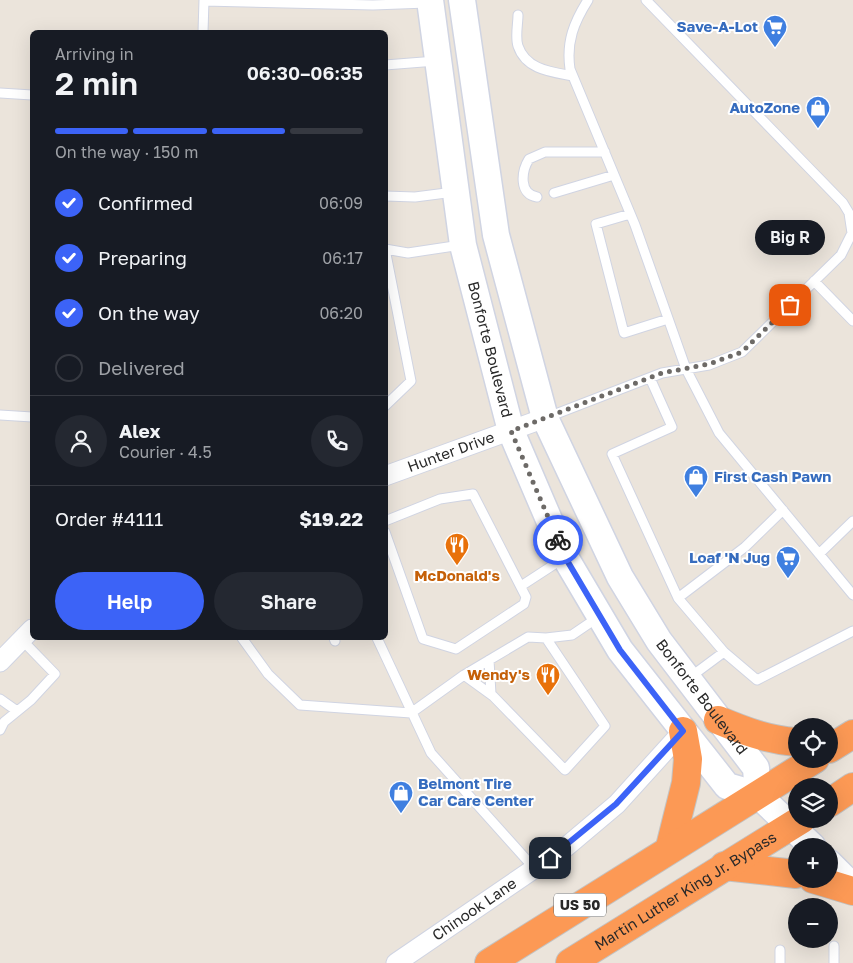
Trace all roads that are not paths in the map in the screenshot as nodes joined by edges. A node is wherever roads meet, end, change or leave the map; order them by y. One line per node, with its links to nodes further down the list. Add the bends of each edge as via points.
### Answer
1 (204, 0): 5 (lane, via 373,5); 7 (lane)
2 (462, 0): 31 (main road, Bonforte Boulevard, via 496,235)
3 (588, 0): 10 (lane, via 570,36 568,55)
4 (646, 0): 23 (lane, via 844,204 852,233 848,244)
5 (430, 2): 8 (main road, Bonforte Boulevard)
6 (518, 14): 10 (lane, via 518,44 522,54 533,65 546,71)
7 (203, 30)
8 (439, 61): 9 (lane); 15 (main road, Bonforte Boulevard)
9 (388, 65)
10 (573, 76): 13 (lane)
11 (0, 93): 12 (lane)
12 (30, 94)
13 (605, 152): 14 (lane); 18 (lane, via 545,152 529,159 523,173 526,192)
14 (614, 175): 16 (lane); 19 (lane)
15 (454, 192): 17 (lane, via 415,197); 20 (main road, Bonforte Boulevard)
16 (554, 193)
17 (388, 196)
18 (537, 198)
19 (630, 214): 24 (lane); 24 (lane, via 596,224 624,333)
20 (463, 244): 21 (lane, via 408,253); 32 (main road, Bonforte Boulevard)
21 (388, 250)
22 (388, 264): 28 (lane, via 411,381)
23 (814, 281): 25 (lane); 26 (lane, via 742,352)
24 (668, 319): 26 (lane)
25 (853, 321)
26 (686, 369): 27 (lane); 34 (lane, via 719,433)
27 (650, 378): 31 (lane); 42 (lane, via 672,427 612,454)
28 (388, 403)
29 (0, 414): 30 (lane)
30 (30, 416)
31 (545, 418): 32 (street, Hunter Drive); 54 (main road, Bonforte Boulevard, via 620,577 646,622)
32 (511, 431): 33 (street, Hunter Drive); 39 (main road, Bonforte Boulevard)
33 (388, 475)
34 (783, 510): 38 (lane); 42 (lane, via 745,546)
35 (388, 520): 40 (lane, via 440,499 473,494)
36 (853, 521): 38 (lane)
37 (388, 540): 40 (lane, via 423,639 456,649 524,604 526,597)
38 (820, 554): 41 (lane)
39 (565, 557): 40 (lane); 43 (main road, Bonforte Boulevard)
40 (521, 586)
41 (853, 595)
42 (678, 598): 50 (lane)
43 (600, 616): 46 (lane, via 572,635); 61 (main road, Bonforte Boulevard, via 620,650)
44 (853, 631): 50 (lane, via 757,680)
45 (27, 634): 52 (street)
46 (546, 638): 51 (lane, via 528,637); 55 (lane, via 605,726 565,770)
47 (31, 640): 57 (lane, via 55,674)
48 (243, 640): 58 (lane, via 268,674 300,705)
49 (378, 640): 58 (lane)
50 (724, 652): 54 (lane)
51 (489, 660): 53 (lane); 55 (lane)
52 (0, 662)
53 (464, 675): 55 (lane); 58 (lane)
54 (687, 680): 59 (main road, Bonforte Boulevard)
55 (491, 694)
56 (0, 699): 57 (lane)
57 (18, 711): 60 (lane, via 4,722)
58 (411, 713): 73 (lane, via 431,753)
59 (718, 720): 63 (highway, via 747,732); 67 (main road, Bonforte Boulevard, via 756,768)
60 (0, 730)
61 (683, 731): 67 (main road, Bonforte Boulevard, via 727,786); 71 (highway, via 688,759); 73 (street, Chinook Lane, via 616,804 566,847)
62 (853, 734): 64 (highway)
63 (788, 741)
64 (838, 743)
65 (801, 768): 67 (highway, US 50)
66 (853, 787): 68 (highway)
67 (758, 795): 69 (main road, Bonforte Boulevard); 71 (highway, US 50)
68 (838, 797)
69 (788, 816)
70 (788, 827): 72 (highway, Martin Luther King Jr. Bypass / US 50)
71 (670, 848): 81 (highway, US 50)
72 (724, 866): 74 (highway); 82 (highway, Martin Luther King Jr. Bypass / US 50)
73 (534, 868): 80 (street, Chinook Lane)
74 (788, 873)
75 (838, 873): 77 (main road)
76 (838, 885): 77 (highway)
77 (853, 889)
78 (834, 948): 84 (lane)
79 (780, 950): 83 (lane)
80 (396, 963)
81 (489, 963)
82 (570, 963)
83 (780, 963)
84 (834, 963)

